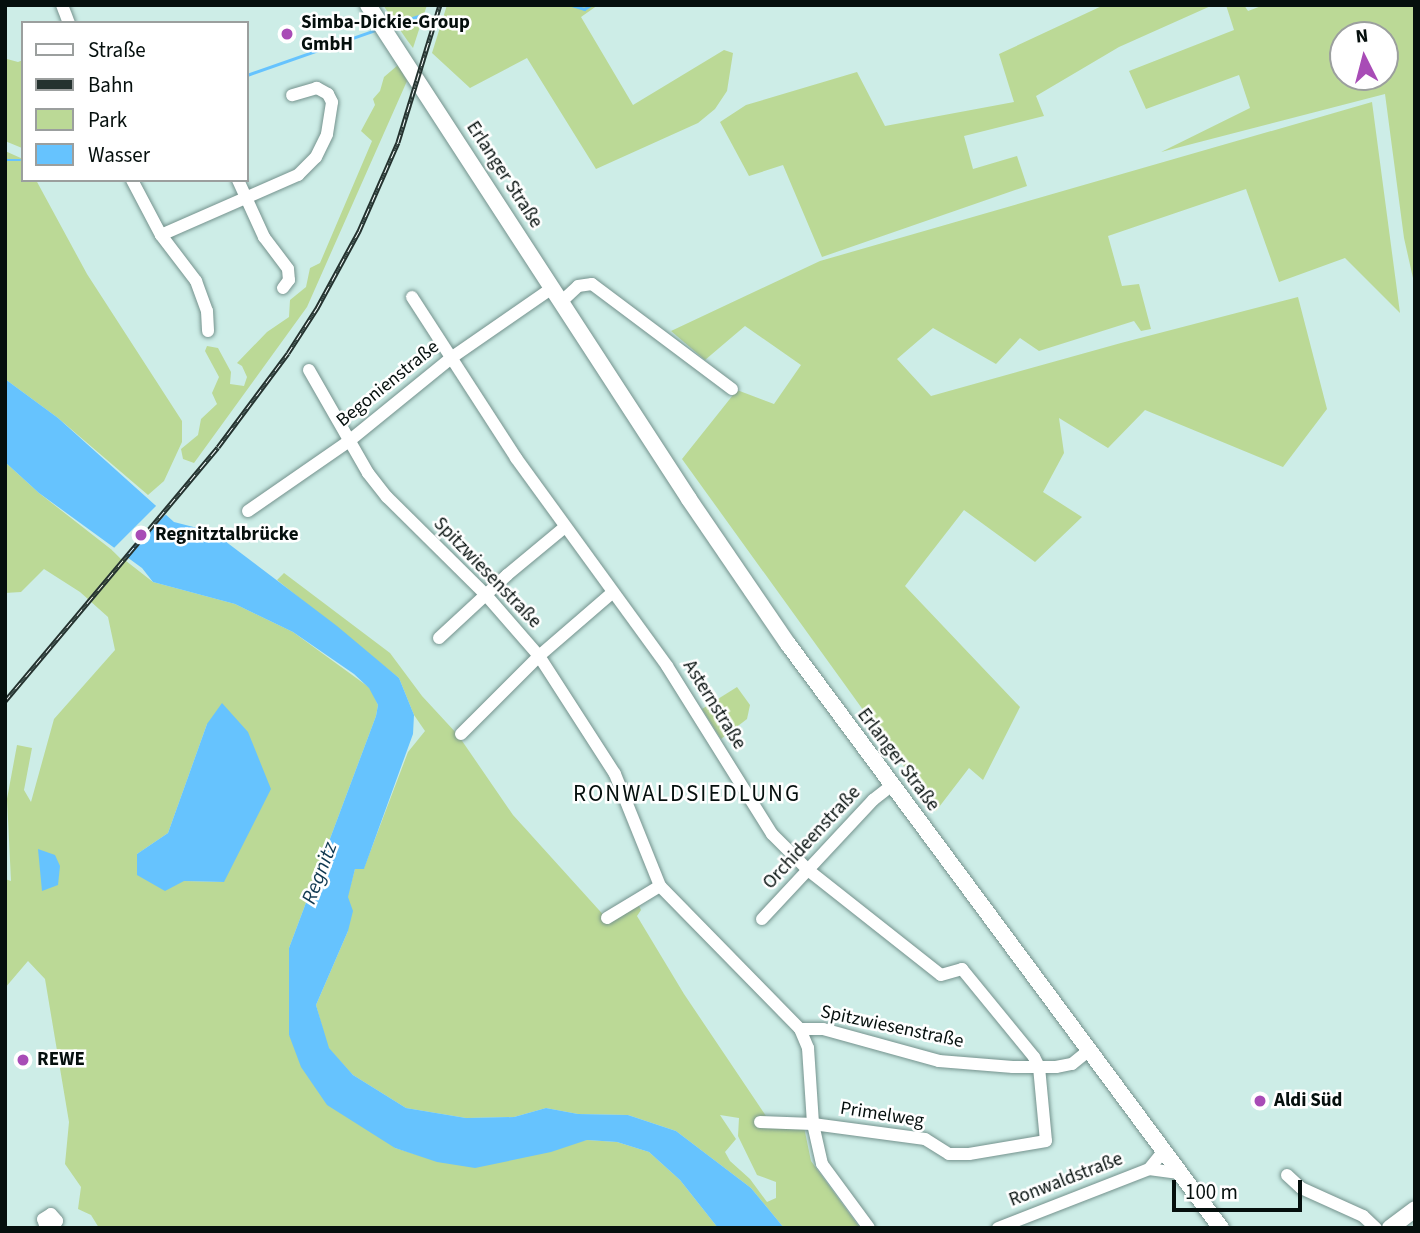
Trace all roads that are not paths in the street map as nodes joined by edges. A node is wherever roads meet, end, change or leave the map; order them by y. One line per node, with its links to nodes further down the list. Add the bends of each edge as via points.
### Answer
1 (368, 5): 7 (main road, Erlanger Straße)
2 (292, 95): 5 (street, via 317,88 328,94 332,112 327,134 316,157 298,175)
3 (133, 182): 6 (street)
4 (239, 182): 5 (street)
5 (245, 200): 6 (street); 8 (street, via 288,269 289,280)
6 (161, 235): 11 (street, via 197,281)
7 (552, 288): 10 (main road, Erlanger Straße); 12 (street, Begonienstraße)
8 (283, 289)
9 (412, 297): 12 (street, Asternstraße)
10 (561, 302): 14 (street, via 578,286 592,284); 23 (main road, Erlanger Straße, via 737,570)
11 (208, 331)
12 (451, 358): 15 (street, Begonienstraße); 17 (street, Asternstraße)
13 (309, 370): 15 (street, Spitzwiesenstraße)
14 (732, 388)
15 (349, 441): 16 (street, Begonienstraße); 19 (street, Spitzwiesenstraße, via 387,497)
16 (248, 511)
17 (565, 527): 18 (street, Asternstraße); 19 (street)
18 (612, 593): 21 (street); 24 (street, Asternstraße, via 667,666 765,825)
19 (486, 594): 20 (street); 21 (street, Spitzwiesenstraße)
20 (439, 638)
21 (539, 656): 22 (street); 25 (street, Spitzwiesenstraße, via 615,774)
22 (461, 734)
23 (891, 785): 24 (street, Orchideenstraße); 29 (main road, Erlanger Straße)
24 (808, 870): 27 (street, Orchideenstraße); 30 (street, Asternstraße, via 941,975 962,969)
25 (660, 886): 26 (street); 28 (street, Spitzwiesenstraße)
26 (607, 918)
27 (762, 919)
28 (800, 1029): 30 (street, Spitzwiesenstraße, via 823,1029 939,1061); 32 (street, via 808,1048)
29 (1088, 1051): 30 (street, Spitzwiesenstraße, via 1072,1064); 33 (main road, Erlanger Straße)
30 (1039, 1067): 32 (street, Primelweg, via 1046,1141 949,1154 925,1139)
31 (760, 1122): 32 (street, Primelweg)
32 (813, 1124): 38 (street, via 822,1164)
33 (1163, 1152): 34 (street, Ronwaldstraße); 35 (main road, Erlanger Straße)
34 (1149, 1169): 35 (street, Ronwaldstraße); 39 (street, Ronwaldstraße)
35 (1179, 1173): 40 (main road, Erlanger Straße)
36 (1287, 1175): 41 (street, via 1301,1188 1363,1216)
37 (1415, 1209): 42 (main road)
38 (869, 1228)
39 (998, 1228)
40 (1221, 1228)
41 (1376, 1228)
42 (1390, 1228)

